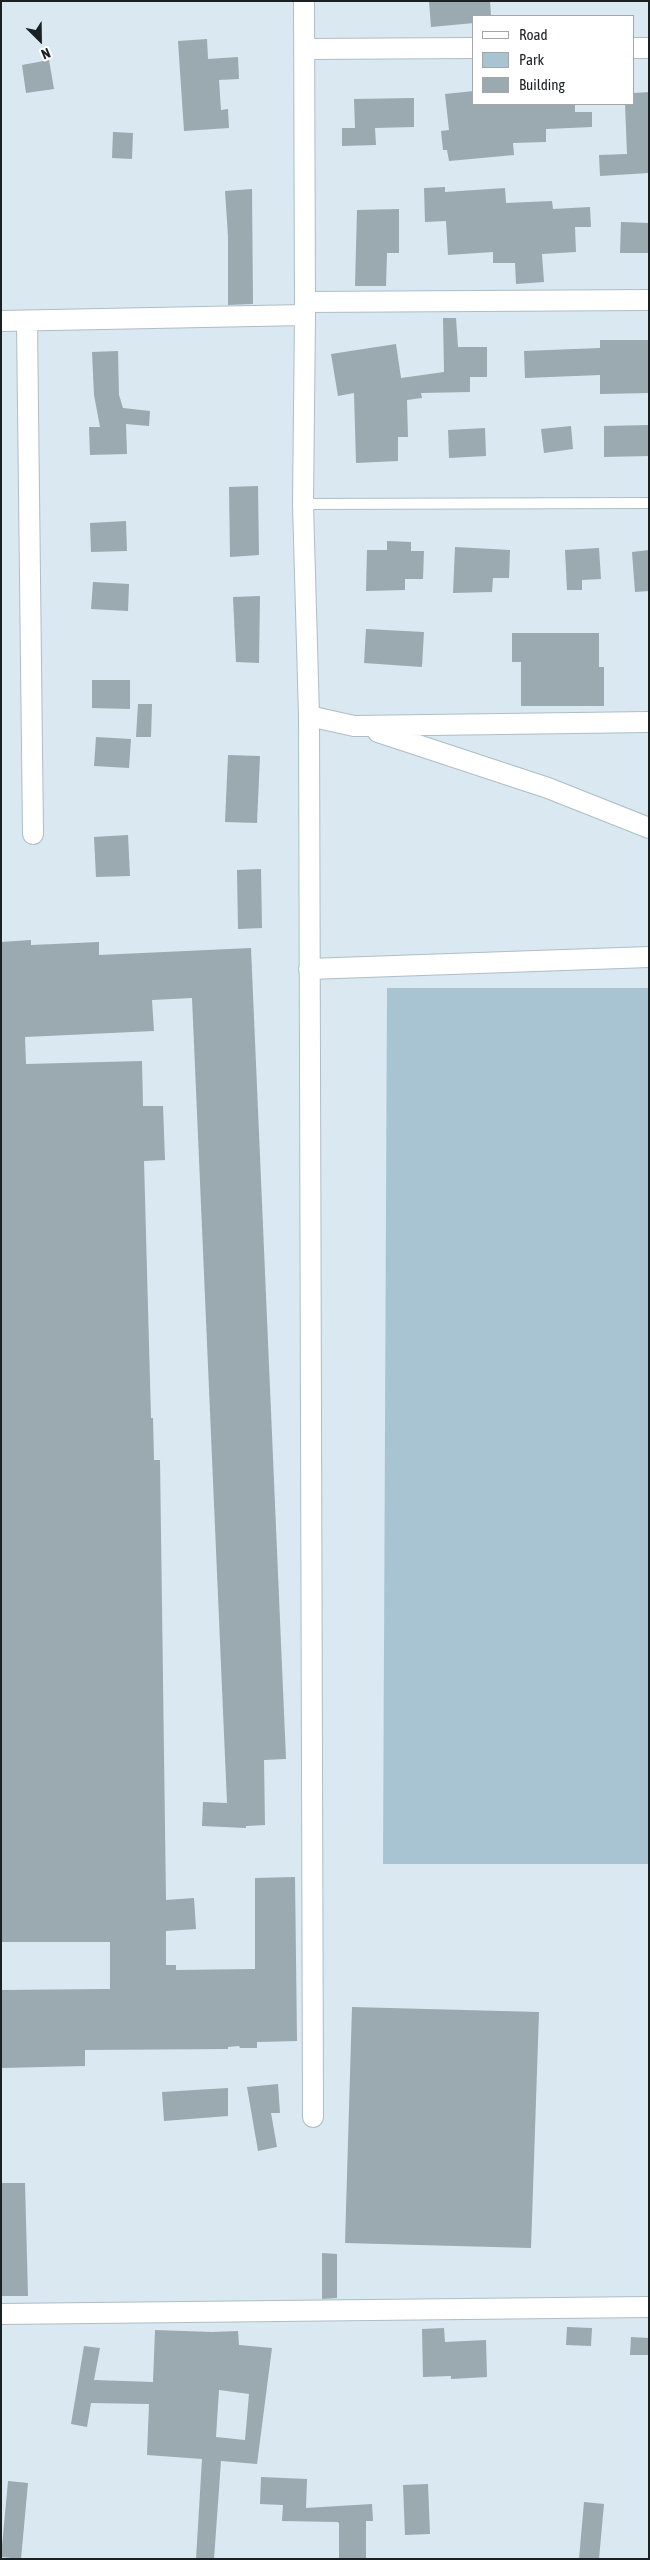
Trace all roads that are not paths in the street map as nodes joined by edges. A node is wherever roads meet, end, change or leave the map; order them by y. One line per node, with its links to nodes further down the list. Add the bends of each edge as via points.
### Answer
1 (304, 1): 3 (street)
2 (472, 48): 3 (street)
3 (304, 49): 5 (street)
4 (649, 300): 5 (street)
5 (305, 308): 7 (street); 9 (street)
6 (1, 322): 7 (street)
7 (27, 322): 14 (street)
8 (649, 503): 9 (lane)
9 (303, 504): 10 (street)
10 (309, 716): 12 (street); 16 (street)
11 (649, 722): 12 (street)
12 (354, 726): 13 (street, via 398,737 548,788)
13 (649, 828)
14 (33, 834)
15 (649, 957): 16 (street)
16 (309, 969): 17 (street)
17 (312, 2117)
18 (649, 2306): 19 (street)
19 (1, 2314)

